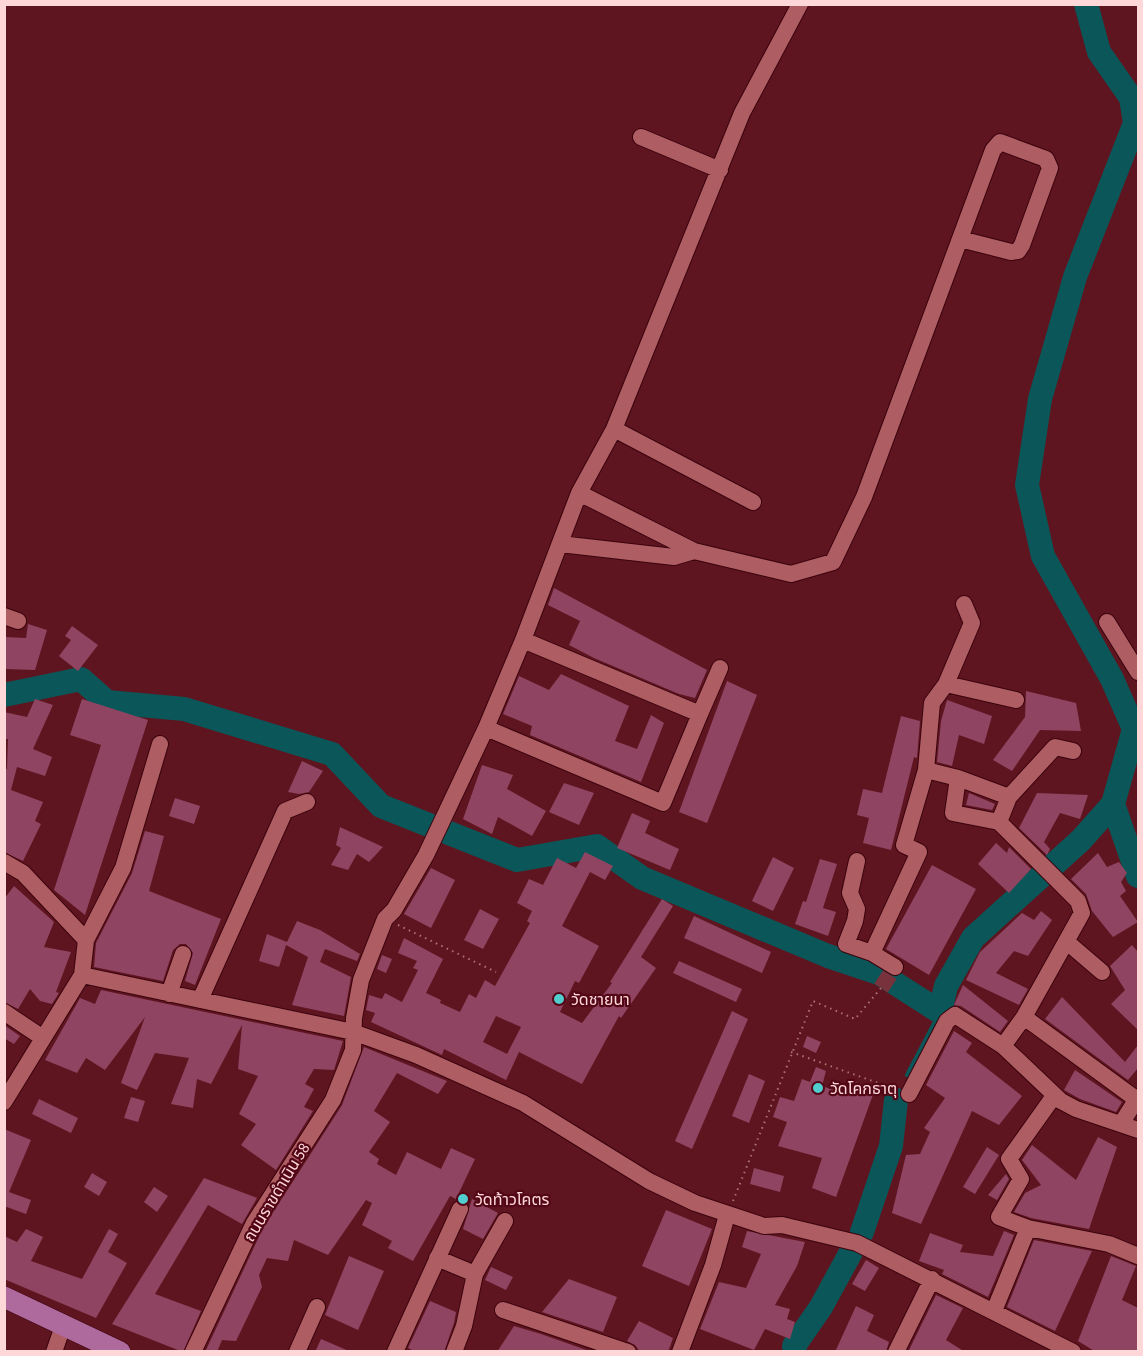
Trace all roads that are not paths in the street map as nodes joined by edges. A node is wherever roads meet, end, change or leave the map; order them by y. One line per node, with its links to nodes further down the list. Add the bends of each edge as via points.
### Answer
1 (800, 4): 3 (street, ถนนราขดำเนิน 58, via 742,113)
2 (642, 137): 3 (street)
3 (720, 170): 5 (street, ถนนราขดำเนิน 58)
4 (960, 239): 4 (street, via 996,145 1000,142 1046,159 1050,168 1018,251); 9 (street, via 864,497 833,562 791,574)
5 (614, 429): 6 (street, ถนนราขดำเนิน 58); 7 (street)
6 (579, 493): 8 (street, ถนนราขดำเนิน 58); 9 (street)
7 (753, 502)
8 (560, 544): 9 (street, via 674,557); 12 (street, ถนนราขดำเนิน 58)
9 (694, 551)
10 (964, 604): 15 (street, via 972,623)
11 (1107, 622): 14 (street)
12 (523, 640): 17 (street); 18 (street, ถนนราขดำเนิน 58)
13 (720, 668): 17 (street)
14 (1138, 672)
15 (946, 684): 16 (street); 21 (street, via 932,703)
16 (1016, 700)
17 (700, 714): 18 (street, via 663,803)
18 (486, 728): 39 (street, ถนนราขดำเนิน 58, via 426,855 385,919 361,980)
19 (160, 744): 28 (street, via 123,868)
20 (1073, 751): 23 (street, via 1055,747)
21 (926, 770): 22 (street); 30 (street, via 904,845 919,852)
22 (958, 778): 23 (street); 25 (street, via 953,813)
23 (1009, 797): 25 (street)
24 (307, 802): 36 (street, via 285,811)
25 (999, 822): 29 (street, via 1081,906 1083,913)
26 (857, 861): 30 (street, via 850,893 857,909 846,944)
27 (4, 862): 28 (street, via 23,873)
28 (86, 940): 34 (street)
29 (1067, 942): 33 (street); 38 (street)
30 (872, 953): 32 (street)
31 (183, 954): 35 (street)
32 (895, 967)
33 (1102, 972)
34 (82, 975): 35 (street); 40 (street)
35 (169, 994): 36 (street)
36 (200, 1000): 39 (street)
37 (4, 1012): 40 (street)
38 (1024, 1017): 41 (street); 44 (street)
39 (353, 1032): 49 (street, via 523,1102 649,1181); 63 (street, ถนนราขดำเนิน 58, via 353,1050 333,1100 254,1223)
40 (44, 1038): 45 (street)
41 (1003, 1046): 42 (street, via 955,1015 947,1021); 43 (street)
42 (909, 1094)
43 (1054, 1096): 46 (street, via 1076,1109); 51 (street, via 1009,1159 1021,1179 999,1217)
44 (1137, 1098): 46 (street)
45 (4, 1101)
46 (1121, 1124): 47 (street)
47 (1138, 1130)
48 (460, 1209): 53 (street)
49 (728, 1215): 55 (street, via 764,1226 793,1227 858,1243); 68 (street)
50 (505, 1221): 54 (street)
51 (1028, 1228): 52 (street, via 1109,1244); 59 (street)
52 (1138, 1256)
53 (437, 1258): 54 (street); 65 (street)
54 (475, 1274): 66 (street)
55 (932, 1280): 59 (street); 69 (street)
56 (4, 1297): 60 (main road)
57 (317, 1306): 64 (street)
58 (503, 1310): 67 (street)
59 (994, 1311): 70 (street)
60 (63, 1326): 61 (street); 62 (main road)
61 (54, 1352)
62 (120, 1352)
63 (193, 1352)
64 (297, 1352)
65 (395, 1352)
66 (454, 1352)
67 (627, 1352)
68 (680, 1352)
69 (896, 1352)
70 (1073, 1352)

